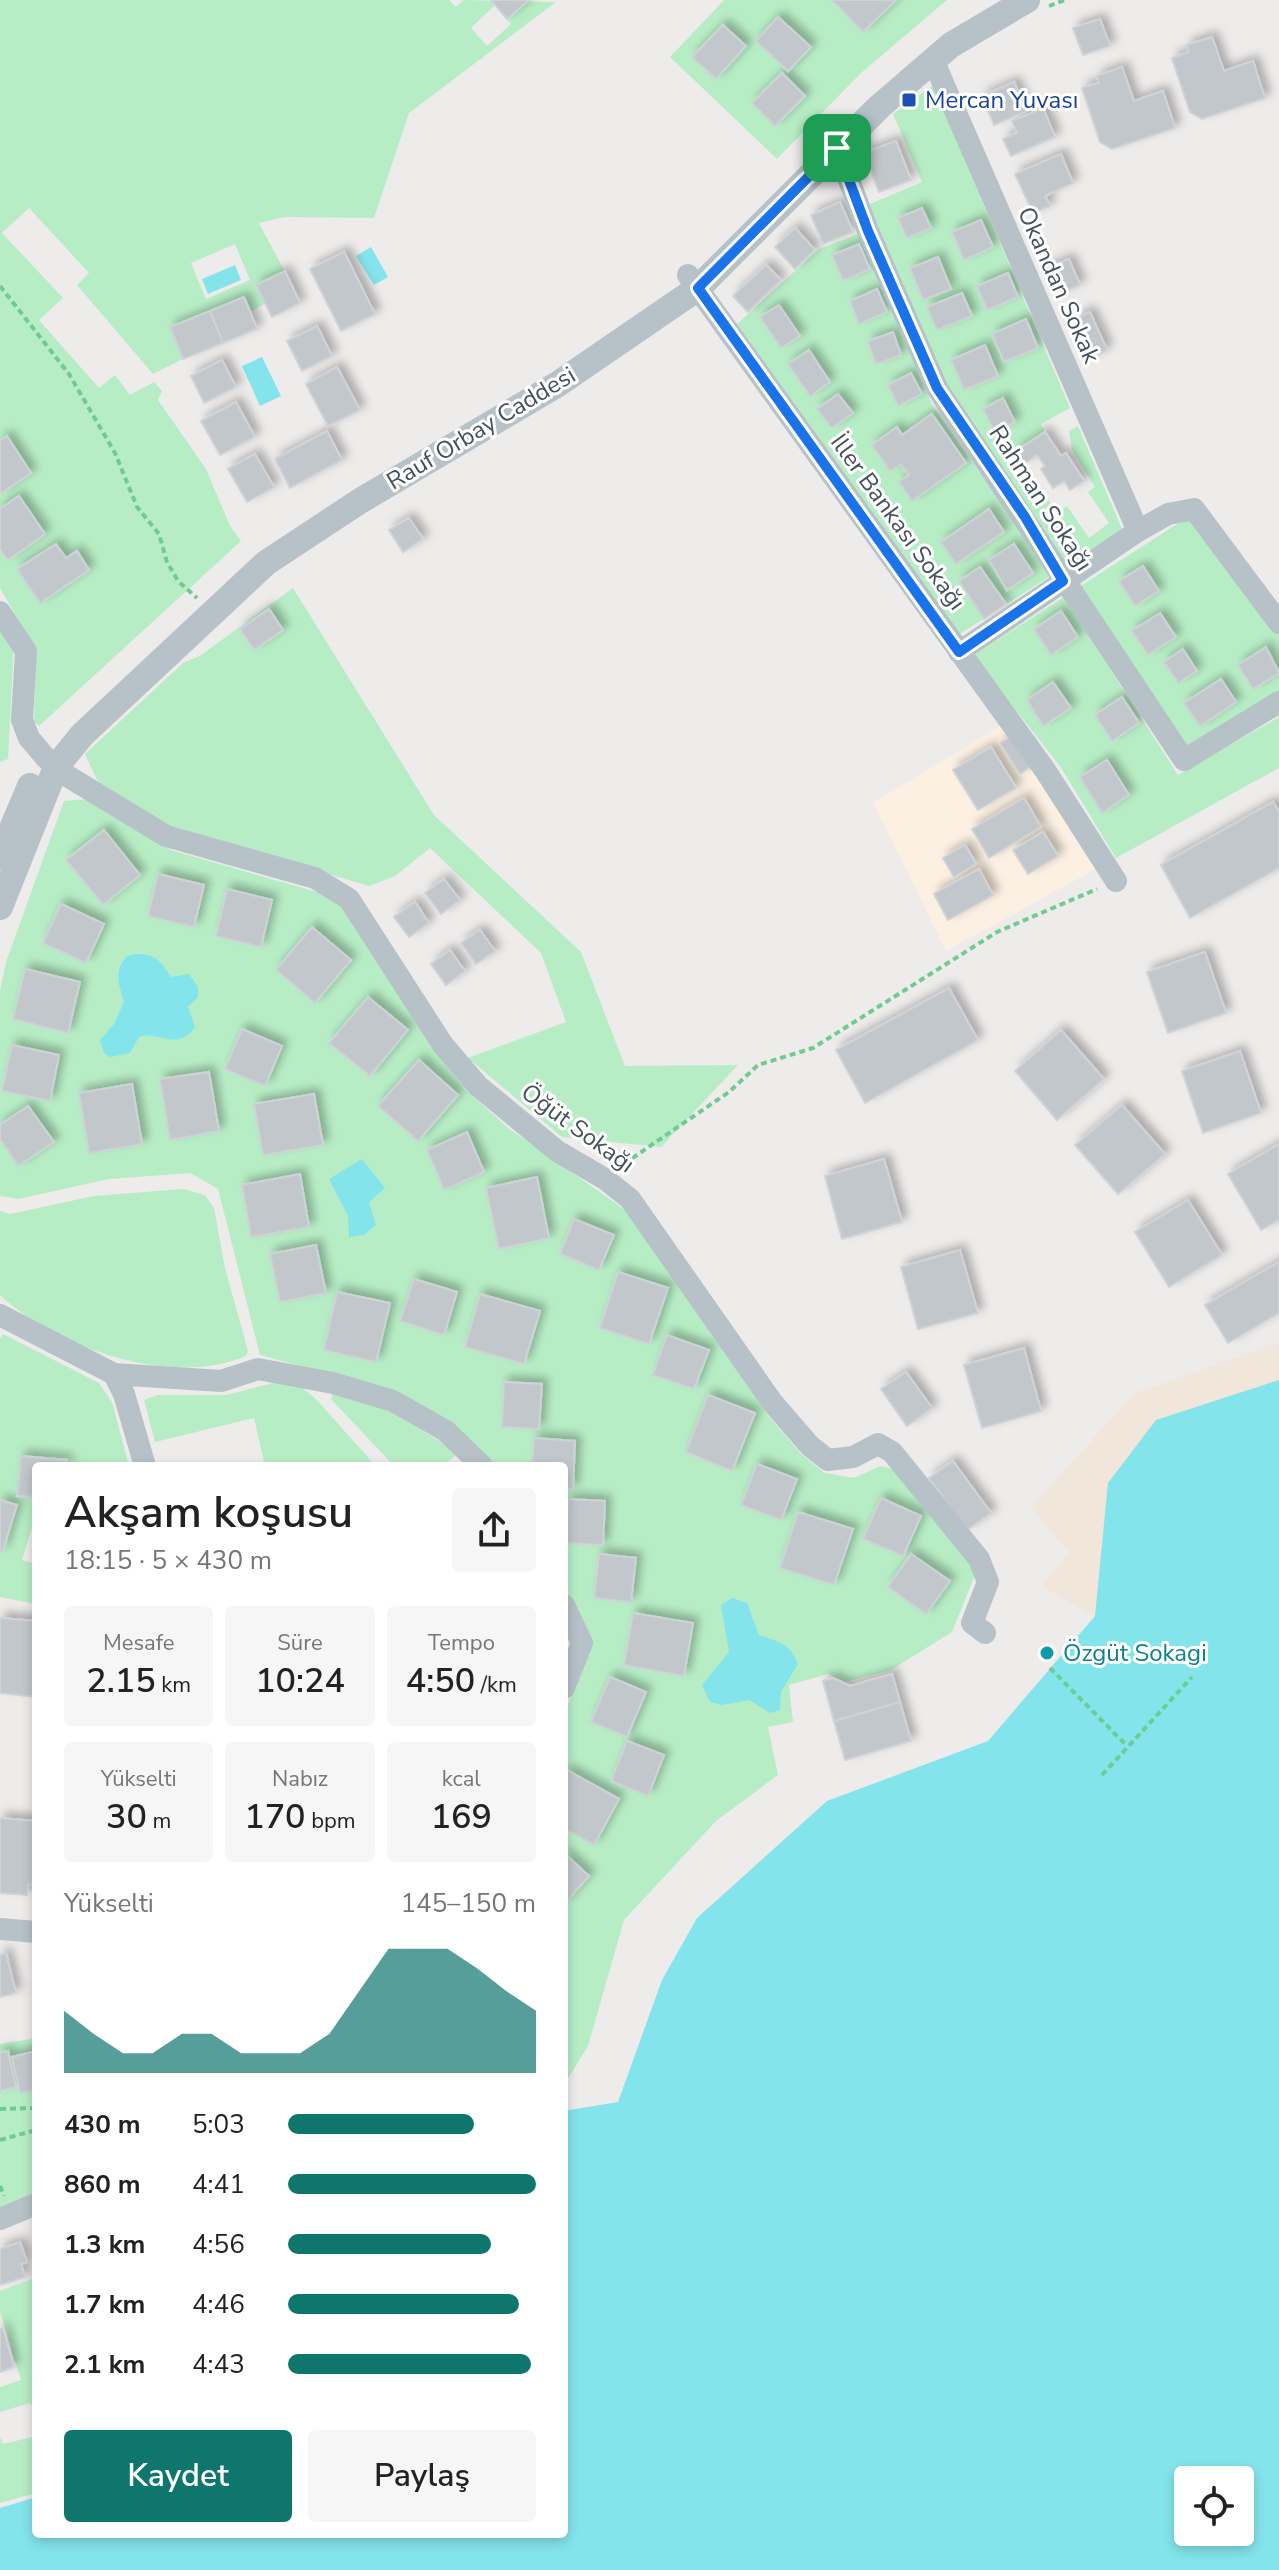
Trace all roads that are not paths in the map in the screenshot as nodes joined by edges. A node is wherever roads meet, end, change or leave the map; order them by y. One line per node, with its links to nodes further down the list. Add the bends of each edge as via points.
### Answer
1 (997, 0): 5 (street, Rauf Orbay Caddesi, via 867,94)
2 (1037, 3): 3 (street, Rauf Orbay Caddesi, via 981,26)
3 (933, 60): 4 (street, Rauf Orbay Caddesi); 6 (street, Okandan Sokak)
4 (837, 148): 5 (street, Rauf Orbay Caddesi); 7 (street, Rahman Sokağı, via 937,388)
5 (693, 282): 10 (street, İller Bankası Sokağı); 12 (street, Rauf Orbay Caddesi, via 558,384 266,563); 12 (street, Rauf Orbay Caddesi, via 256,551 72,727)
6 (1138, 531): 7 (street); 9 (street, via 1168,514 1194,509)
7 (1063, 581): 10 (street); 11 (street, Rahman Sokağı, via 1184,760)
8 (0, 612): 12 (street, via 26,651 22,720 29,738)
9 (1279, 623)
10 (959, 652): 14 (street, İller Bankası Sokağı, via 1045,770)
11 (1279, 702)
12 (51, 762): 13 (street, Rauf Orbay Caddesi); 15 (street, Rauf Orbay Caddesi); 21 (street, Öğüt Sokağı, via 166,836 315,878 349,899 443,1045 490,1096 557,1151 630,1199 772,1402 810,1446 828,1460 853,1457 878,1444 892,1452 979,1559 988,1582 972,1623)
13 (0, 857)
14 (1116, 881)
15 (0, 907)
16 (0, 1315): 17 (street)
17 (114, 1374): 18 (street); 19 (street, via 221,1381 258,1369 333,1383 406,1409 446,1431)
18 (144, 1462)
19 (478, 1462)
20 (568, 1613): 22 (street, via 582,1643)
21 (985, 1633)
22 (568, 1678)
23 (0, 1929): 24 (street)
24 (32, 1932)
25 (32, 2206): 26 (street)
26 (0, 2219)

